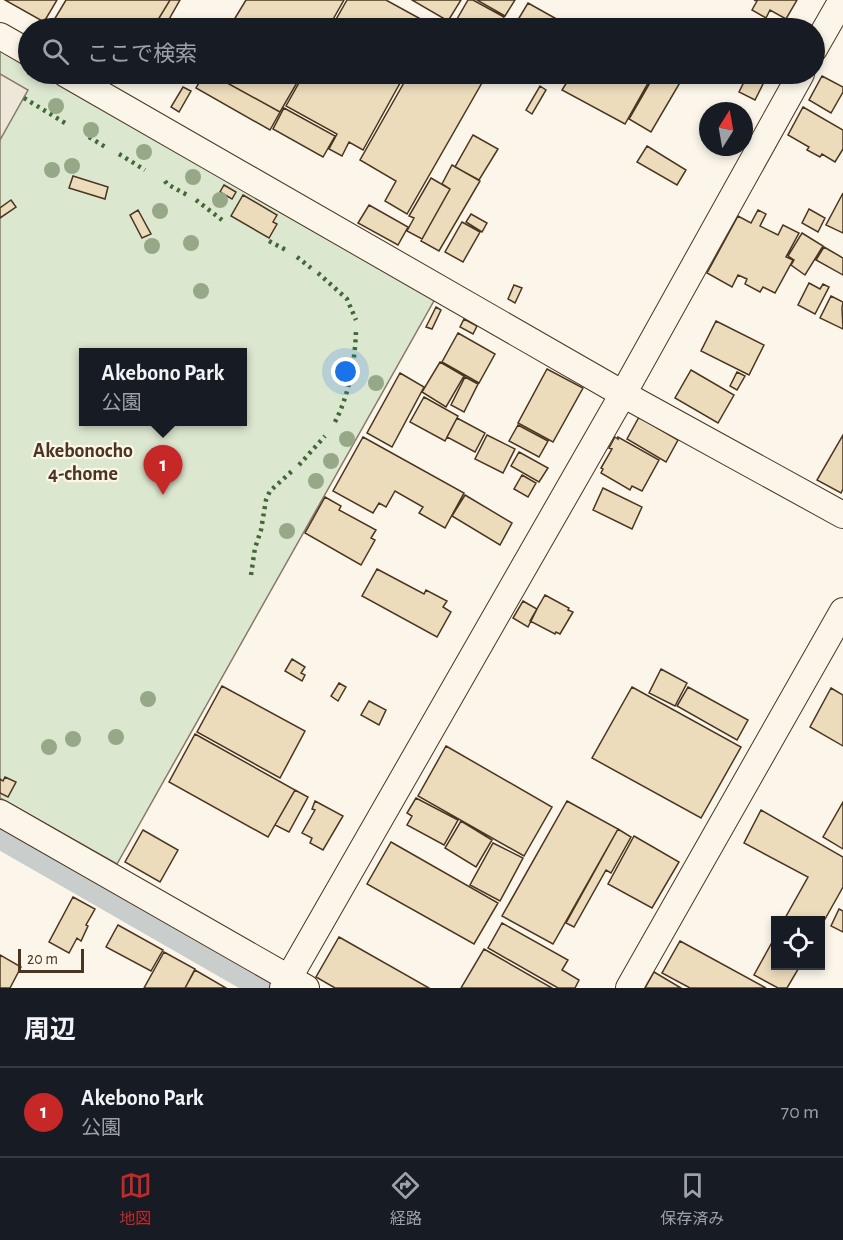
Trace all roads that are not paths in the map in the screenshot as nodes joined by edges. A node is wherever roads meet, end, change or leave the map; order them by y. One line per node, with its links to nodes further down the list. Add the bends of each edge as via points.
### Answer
1 (842, 0): 2 (street)
2 (825, 30)
3 (0, 36): 4 (street)
4 (18, 46)
5 (83, 84): 7 (street)
6 (795, 84): 7 (street)
7 (623, 394): 8 (street); 11 (street)
8 (843, 515)
9 (843, 611): 12 (street)
10 (0, 813): 11 (street)
11 (293, 985)
12 (629, 988)

